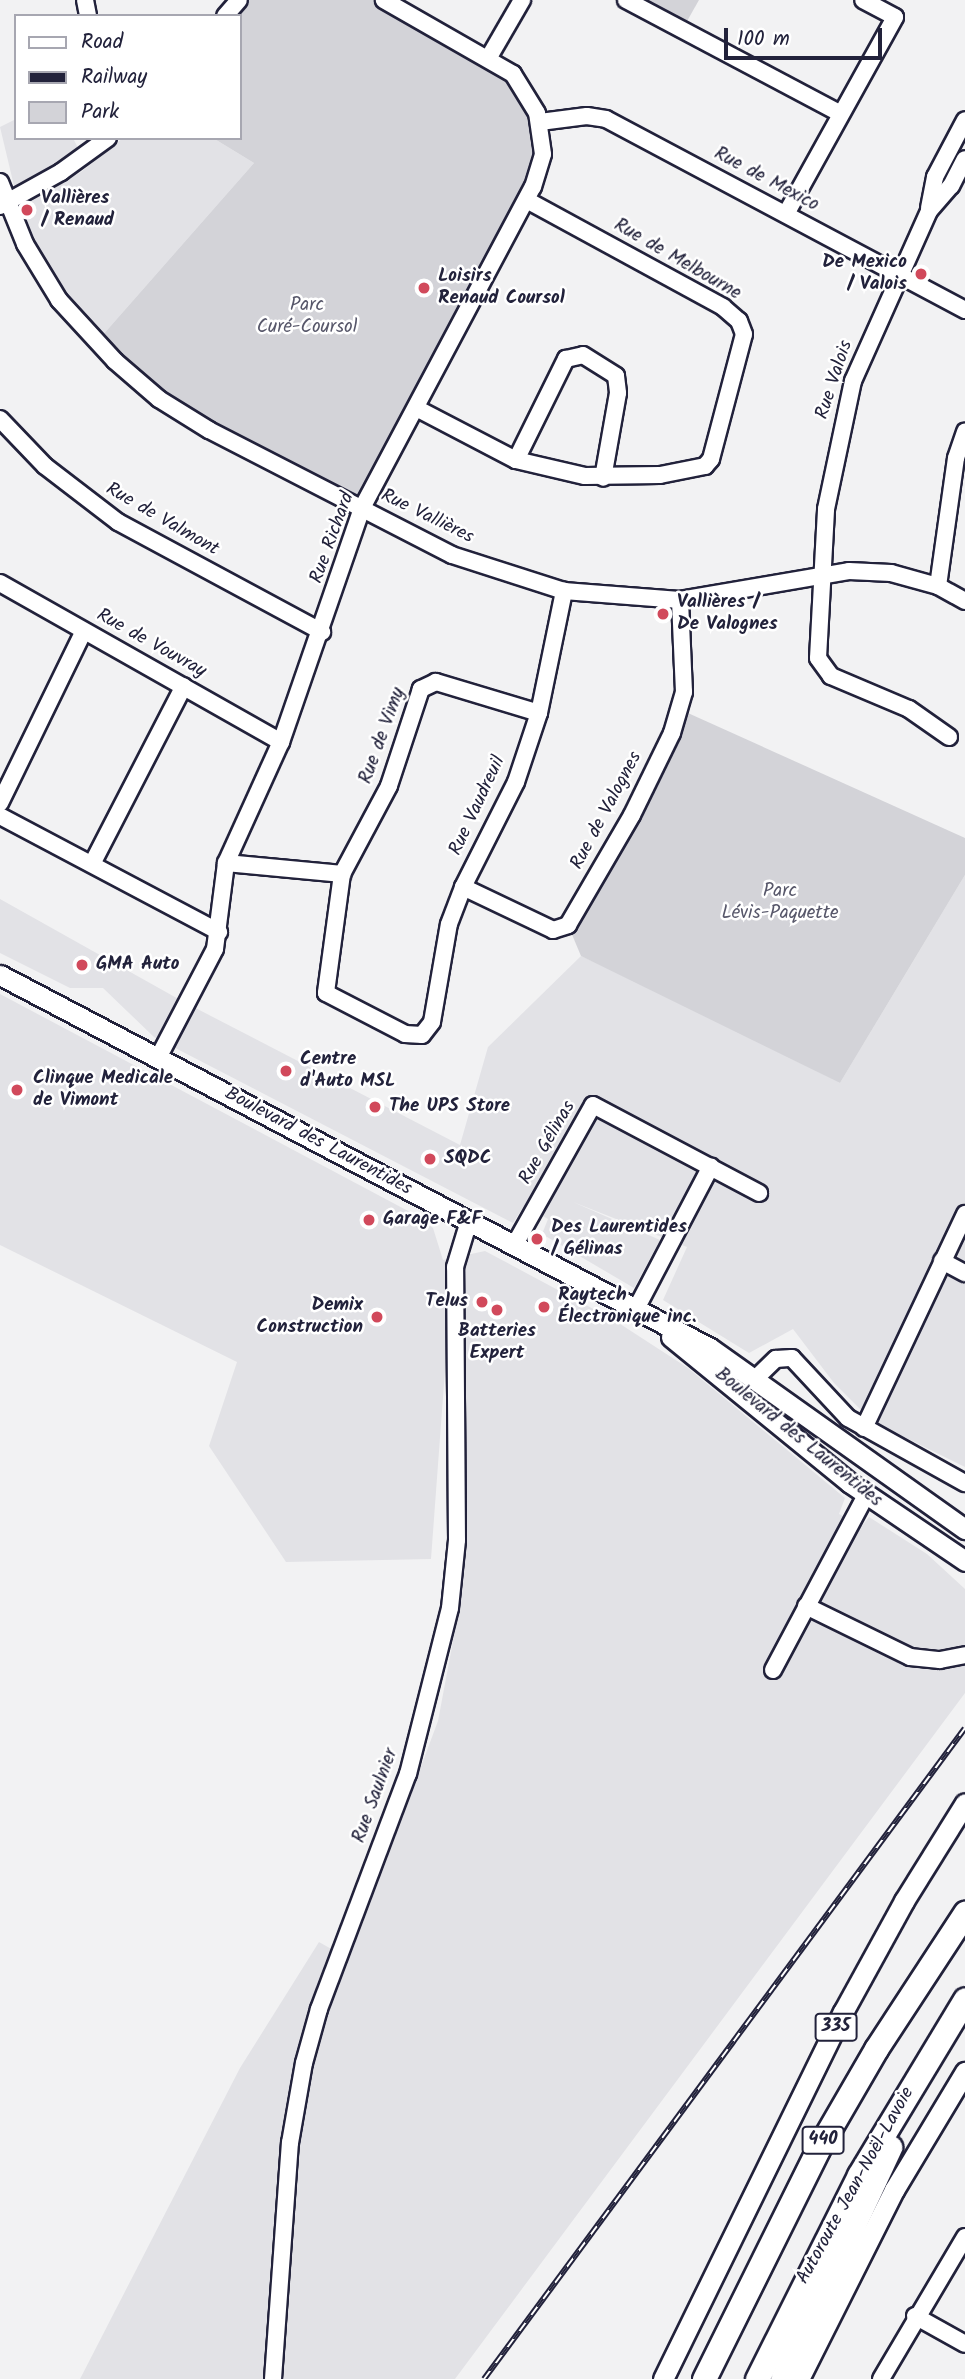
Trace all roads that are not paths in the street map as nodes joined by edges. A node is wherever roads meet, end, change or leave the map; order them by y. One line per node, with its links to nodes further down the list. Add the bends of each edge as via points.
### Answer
1 (239, 0): 6 (street)
2 (384, 0): 7 (street, Rue Richard)
3 (522, 0): 7 (street)
4 (626, 0): 8 (street)
5 (863, 0): 8 (street, via 895,17)
6 (227, 14)
7 (489, 57): 10 (street, Rue Richard, via 513,74 532,100)
8 (841, 114): 17 (street)
9 (965, 120): 16 (street, Rue Valois, via 935,177)
10 (540, 122): 14 (street, Rue Richard, via 542,155); 17 (street, Rue de Mexico, via 587,116 606,119)
11 (105, 140): 15 (street)
12 (965, 159): 16 (street, Rue Valois, via 951,186)
13 (0, 182): 15 (street, Rue Vallières)
14 (527, 200): 20 (street, Rue Richard); 25 (street, Rue de Melbourne, via 723,307 739,321 744,334 705,466 660,475)
15 (4, 204): 26 (street, Rue Vallières, via 59,300 115,361 209,430)
16 (929, 211): 18 (street, Rue Valois)
17 (786, 214): 18 (street, Rue de Mexico)
18 (897, 274): 19 (street, Rue de Mexico); 27 (street, Rue Valois, via 853,381 840,431 825,509)
19 (965, 310)
20 (418, 409): 23 (street, Rue de Melbourne); 26 (street, Rue Richard)
21 (0, 419): 34 (street, Rue de Valmont, via 45,466 118,522)
22 (965, 432): 24 (street)
23 (516, 460): 25 (street, Rue de Melbourne); 25 (street, via 565,359 583,355 616,376 618,393)
24 (960, 460): 29 (street)
25 (603, 478)
26 (362, 508): 30 (street, Rue Vallières, via 452,555); 34 (street, Rue Richard)
27 (822, 573): 29 (street, Rue Vallières, via 891,573); 31 (street, Rue Vallières); 37 (street, Rue Valois, via 818,658 822,668 909,709)
28 (0, 583): 33 (street, Rue de Vouvray)
29 (938, 586): 32 (street, Rue Vallières)
30 (564, 591): 31 (street, Rue Vallières); 36 (street, Rue Vaudreuil)
31 (680, 600): 44 (street, Rue de Valognes, via 684,692 672,733 632,815 568,925 553,930)
32 (965, 601)
33 (84, 631): 35 (street, Rue de Vouvray); 39 (street)
34 (323, 632): 38 (street, Rue Richard)
35 (184, 686): 38 (street, Rue de Vouvray); 42 (street)
36 (539, 713): 43 (street, Rue de Vimy, via 436,682 421,688 389,786); 44 (street, Rue Vaudreuil, via 516,782)
37 (949, 737)
38 (281, 742): 41 (street, Rue Richard)
39 (0, 803)
40 (0, 816): 42 (street)
41 (226, 863): 43 (street); 45 (street, Rue Richard)
42 (92, 864): 45 (street)
43 (342, 874): 47 (street, Rue de Vimy, via 326,993 405,1034)
44 (463, 887): 47 (street, Rue Vaudreuil, via 449,924 432,1022)
45 (219, 932): 48 (street, Rue Richard, via 210,959)
46 (0, 975): 48 (main road, Boulevard des Laurentides)
47 (422, 1035)
48 (158, 1058): 52 (main road, Boulevard des Laurentides)
49 (711, 1166): 50 (street, Rue Gélinas); 53 (street, Rue Gélinas, via 593,1105); 56 (street)
50 (759, 1193)
51 (965, 1214): 54 (street)
52 (469, 1221): 53 (main road, Boulevard des Laurentides); 75 (street, Rue Saulnier, via 454,1267 457,1523 450,1608 411,1765 318,2009 304,2063 290,2143)
53 (515, 1244): 56 (main road, Boulevard des Laurentides)
54 (942, 1261): 55 (street); 58 (street)
55 (965, 1273)
56 (636, 1309): 57 (main road, Boulevard des Laurentides, via 717,1352); 60 (main road, Boulevard des Laurentides)
57 (755, 1379): 58 (street, Boulevard des Laurentides, via 776,1359 792,1358 842,1412); 61 (main road, Boulevard des Laurentides)
58 (864, 1428): 59 (street, Boulevard des Laurentides)
59 (965, 1483)
60 (866, 1495): 62 (main road, Boulevard des Laurentides); 63 (street)
61 (965, 1529)
62 (965, 1561)
63 (806, 1606): 64 (street, via 910,1657 940,1660); 65 (street)
64 (965, 1655)
65 (773, 1670)
66 (965, 1803): 74 (main road, 335, via 848,2003)
67 (965, 1913): 76 (highway, 440, via 876,2049 818,2149)
68 (965, 1999): 69 (highway, Autoroute Jean-Noël-Lavoie / 440)
69 (951, 2020): 77 (highway, Autoroute Jean-Noël-Lavoie / 440, via 847,2196); 78 (highway)
70 (965, 2072): 79 (main road, via 894,2190)
71 (965, 2237): 72 (street)
72 (915, 2316): 73 (street); 80 (street)
73 (965, 2344)
74 (663, 2376)
75 (273, 2379)
76 (704, 2379)
77 (757, 2379)
78 (782, 2379)
79 (799, 2379)
80 (881, 2379)

